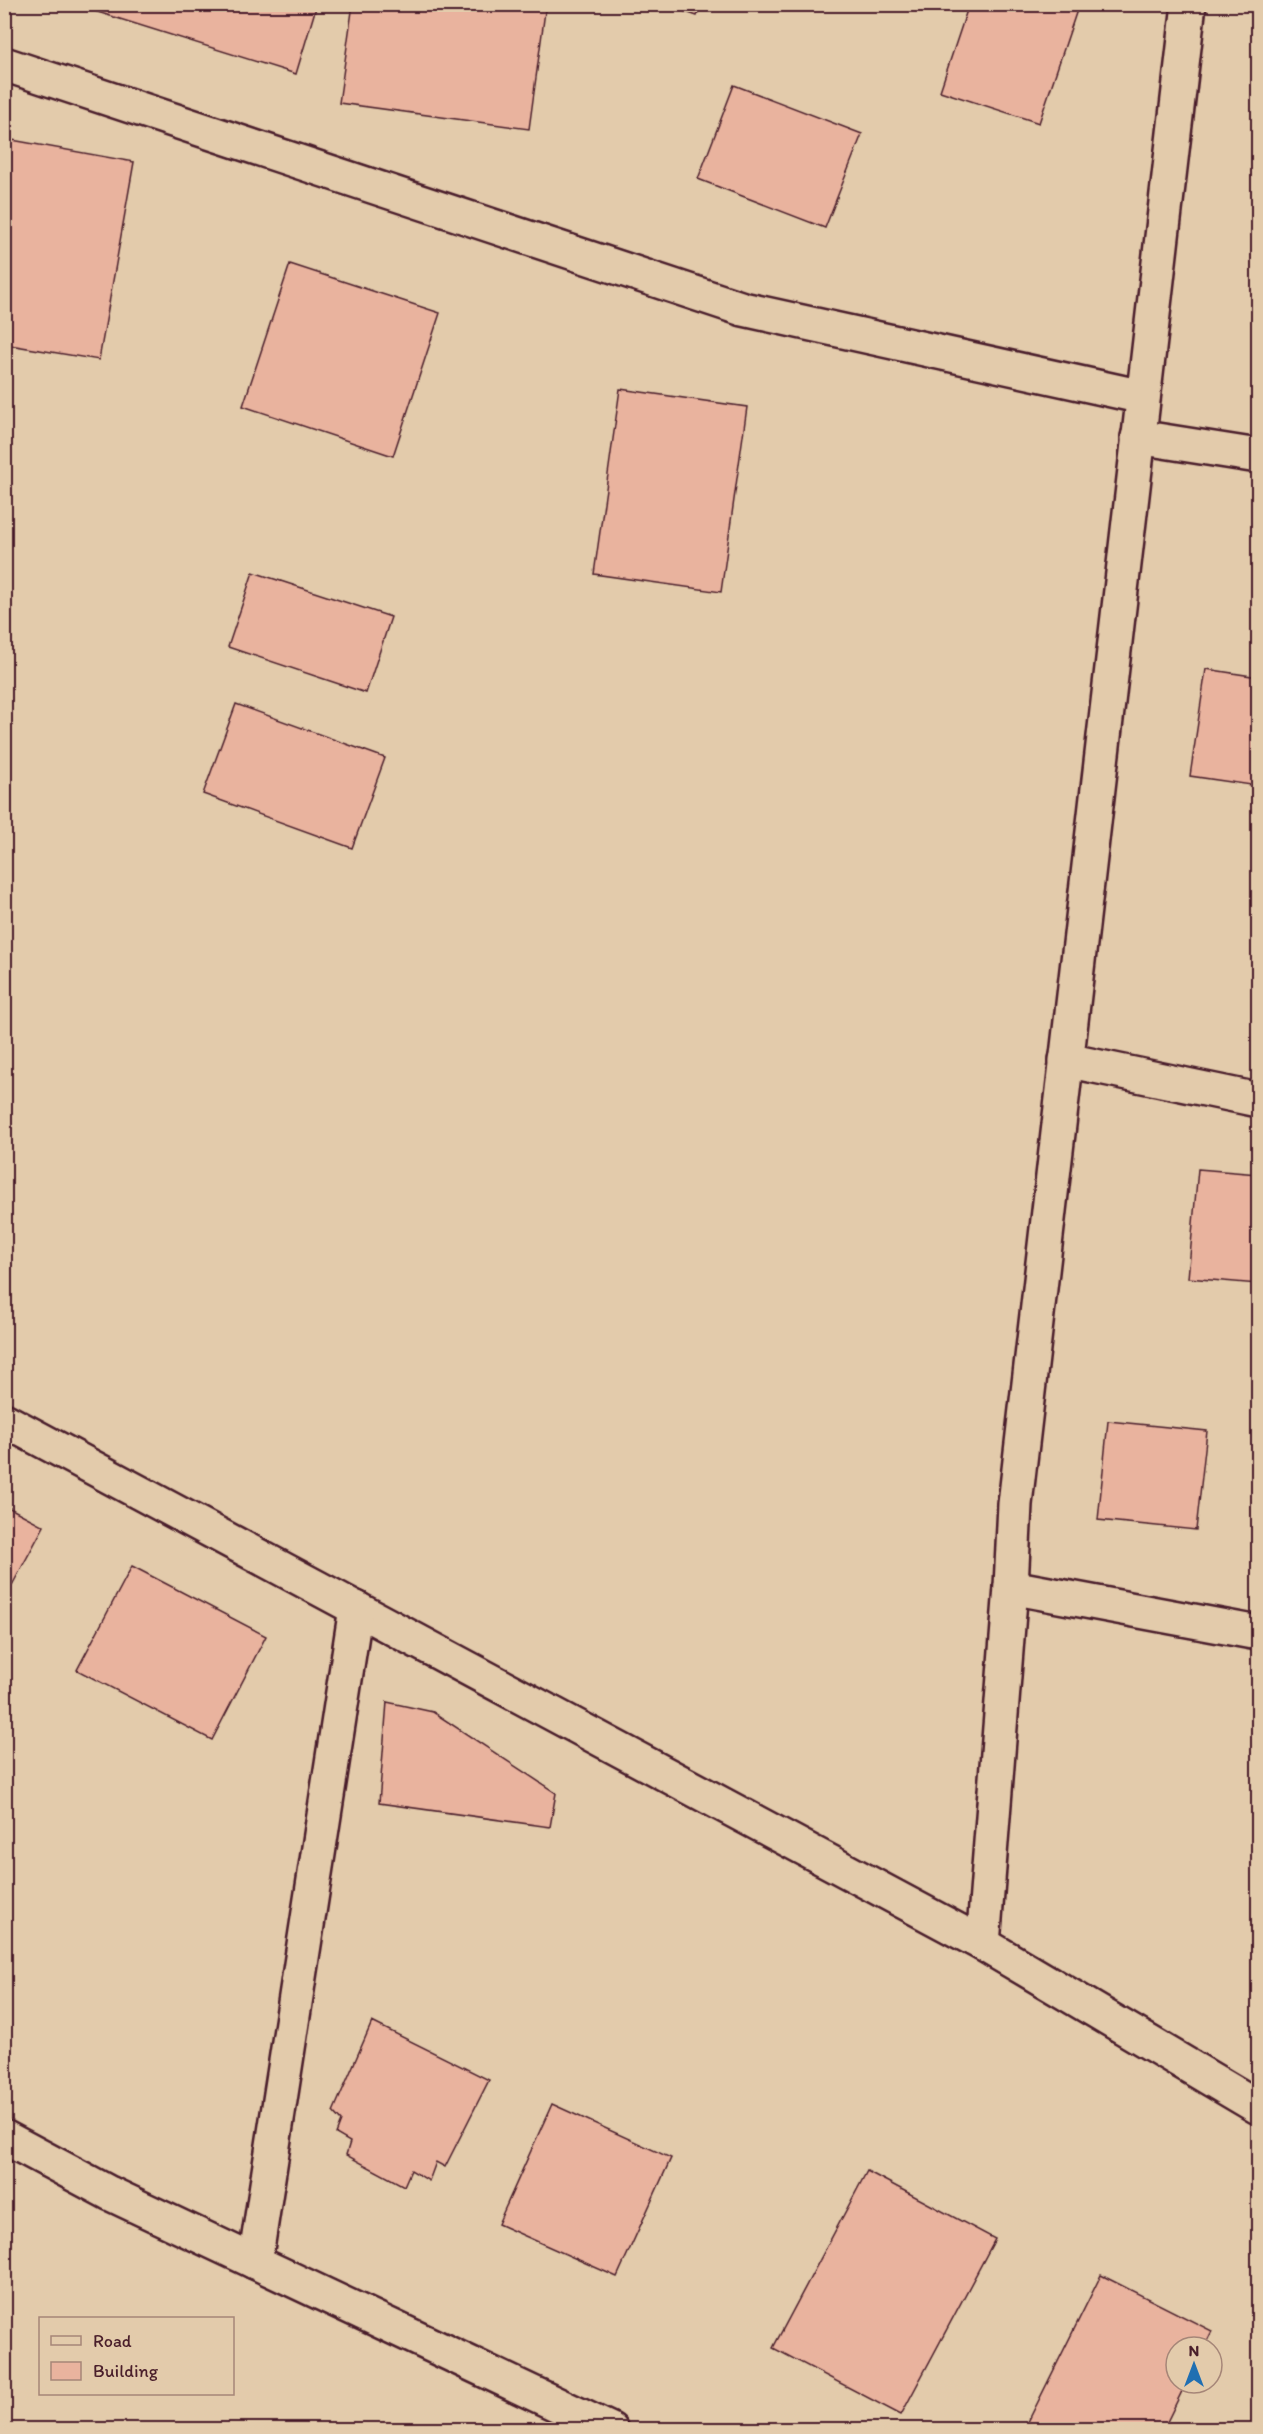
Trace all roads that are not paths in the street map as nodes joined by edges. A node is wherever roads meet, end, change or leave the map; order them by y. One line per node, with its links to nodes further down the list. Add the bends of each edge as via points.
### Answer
1 (1189, 4): 3 (street)
2 (4, 64): 3 (street, via 743,309)
3 (1143, 397): 4 (street)
4 (1138, 436): 5 (street); 6 (street)
5 (1258, 456)
6 (1066, 1060): 7 (street); 9 (street, via 1014,1504)
7 (1258, 1100)
8 (4, 1420): 10 (street)
9 (1011, 1587): 11 (street); 12 (street)
10 (356, 1608): 12 (street); 15 (street)
11 (1258, 1633)
12 (983, 1944): 13 (street)
13 (1258, 2107)
14 (4, 2138): 15 (street)
15 (255, 2262): 16 (street)
16 (611, 2430)

